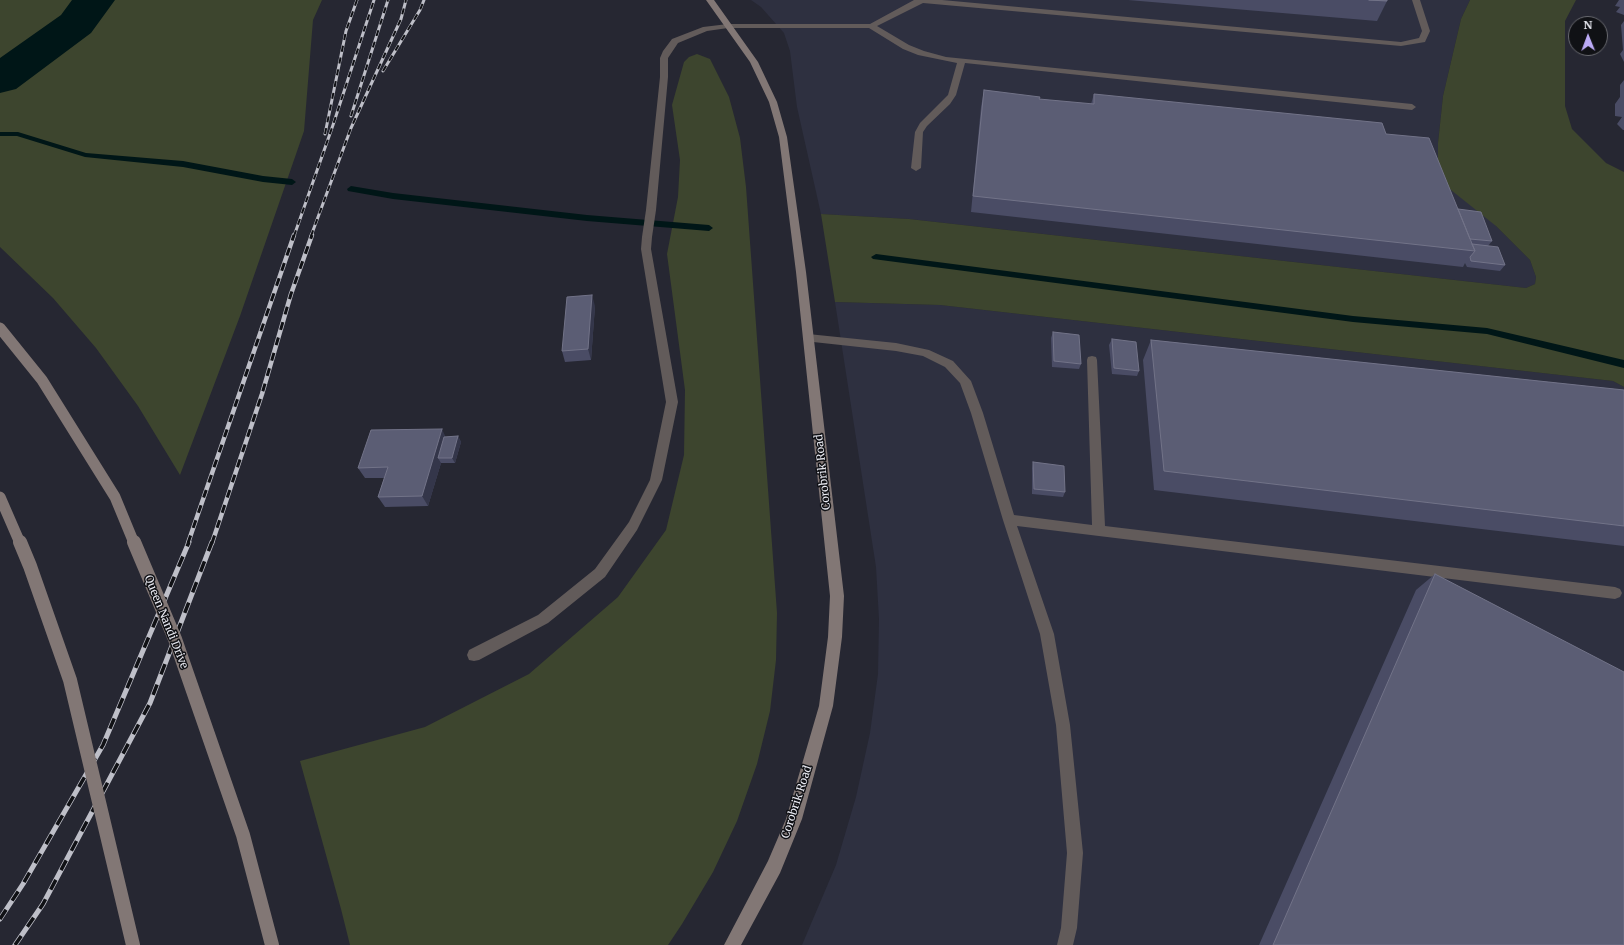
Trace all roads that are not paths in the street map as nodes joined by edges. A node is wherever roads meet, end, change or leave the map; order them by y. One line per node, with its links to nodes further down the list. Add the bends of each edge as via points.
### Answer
1 (710, 0): 4 (street, Corobrik Road)
2 (1416, 0): 3 (street, via 1426,31 1422,40 1401,44)
3 (919, 1): 5 (street)
4 (728, 26): 5 (street); 10 (street, Corobrik Road, via 757,68 773,102 782,137); 16 (street, via 706,29 682,37 675,41 664,58 651,210 646,237 646,250 672,402 656,480 633,526 600,573 543,619)
5 (872, 26): 6 (street, via 921,52)
6 (962, 60): 7 (street); 8 (street, via 952,95 919,132)
7 (1412, 107)
8 (916, 168)
9 (0, 328): 18 (street, Queen Nandi Drive, bridge, via 42,380 115,497 178,647 243,836)
10 (808, 338): 13 (street, via 896,347 925,353 949,364 965,381); 19 (street, Corobrik Road, via 837,596 835,637 826,706 794,819 774,867)
11 (1092, 360): 14 (street)
12 (0, 497): 17 (street, bridge, via 30,566 70,680)
13 (1009, 520): 14 (street); 20 (street, via 1047,634 1063,725 1075,853 1069,928)
14 (1099, 531): 15 (street)
15 (1615, 593)
16 (474, 655)
17 (133, 945)
18 (272, 945)
19 (732, 945)
20 (1064, 945)

